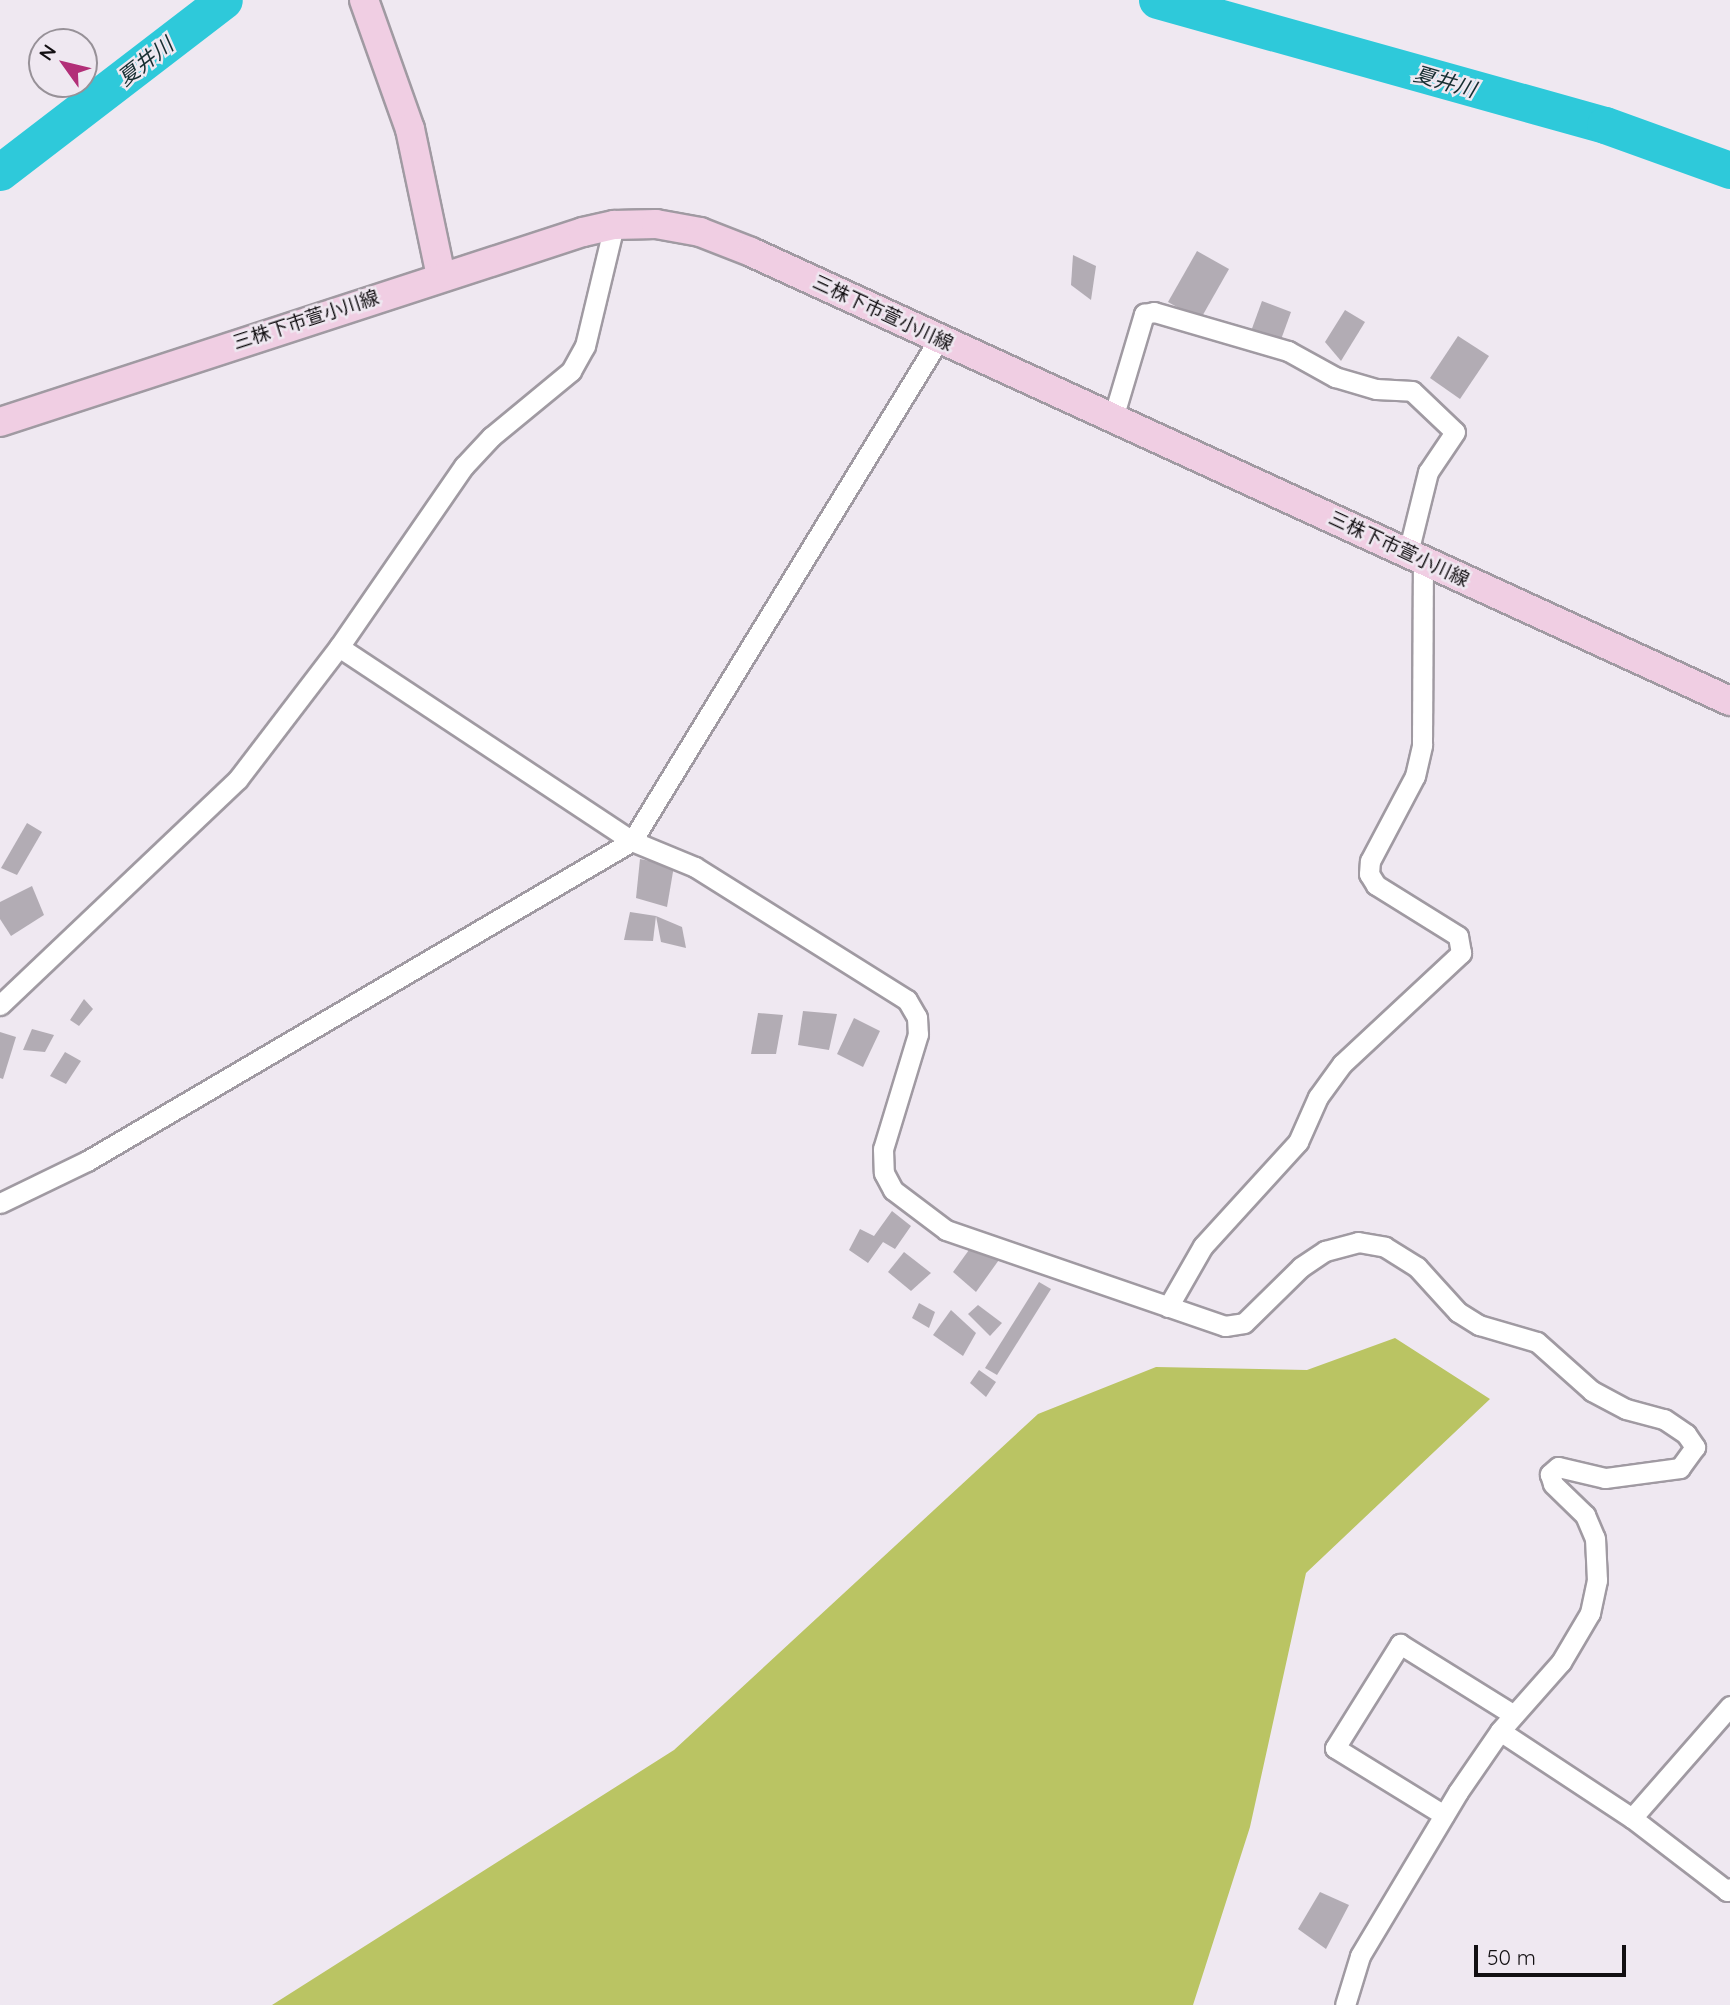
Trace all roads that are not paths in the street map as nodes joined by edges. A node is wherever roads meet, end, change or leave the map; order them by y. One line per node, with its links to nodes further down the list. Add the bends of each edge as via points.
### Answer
1 (364, 0): 3 (main road, via 410,129)
2 (614, 225): 3 (main road, 三株下市萱小川線); 4 (main road, 三株下市萱小川線, via 700,232); 8 (street, via 584,346 548,393 491,437 464,466)
3 (441, 276): 6 (main road, 三株下市萱小川線)
4 (940, 339): 5 (main road, 三株下市萱小川線); 10 (street)
5 (1113, 418): 7 (main road, 三株下市萱小川線); 7 (street, via 1144,314 1154,312 1288,351 1335,377 1376,389 1412,391 1455,432 1428,472)
6 (0, 422)
7 (1415, 556): 9 (main road, 三株下市萱小川線); 13 (street, via 1422,745 1415,776 1370,861 1369,874 1376,885 1458,936 1461,953 1342,1064 1318,1097 1298,1142 1203,1246)
8 (349, 654): 10 (street); 11 (street, via 238,779)
9 (1730, 701)
10 (632, 841): 12 (street, via 63,1173); 13 (street, via 695,867 907,1000 917,1017 918,1034 883,1149 884,1173 894,1190 946,1230 964,1238)
11 (2, 999)
12 (0, 1203)
13 (1168, 1307): 15 (street, via 1234,1326 1244,1323 1301,1267 1325,1251 1358,1242 1385,1247 1418,1267 1458,1312 1479,1325 1537,1342 1592,1391 1626,1409 1664,1419 1686,1434 1695,1447 1680,1468 1605,1478 1558,1467 1550,1474 1553,1484 1585,1516 1595,1538 1597,1580 1590,1613 1561,1662)
14 (1730, 1706): 18 (street)
15 (1514, 1715): 16 (street); 17 (street, via 1400,1644 1335,1748)
16 (1500, 1731): 17 (street); 18 (street)
17 (1444, 1815): 20 (street, via 1360,1956)
18 (1632, 1818): 19 (street, via 1727,1891)
19 (1730, 1888)
20 (1345, 2005)

